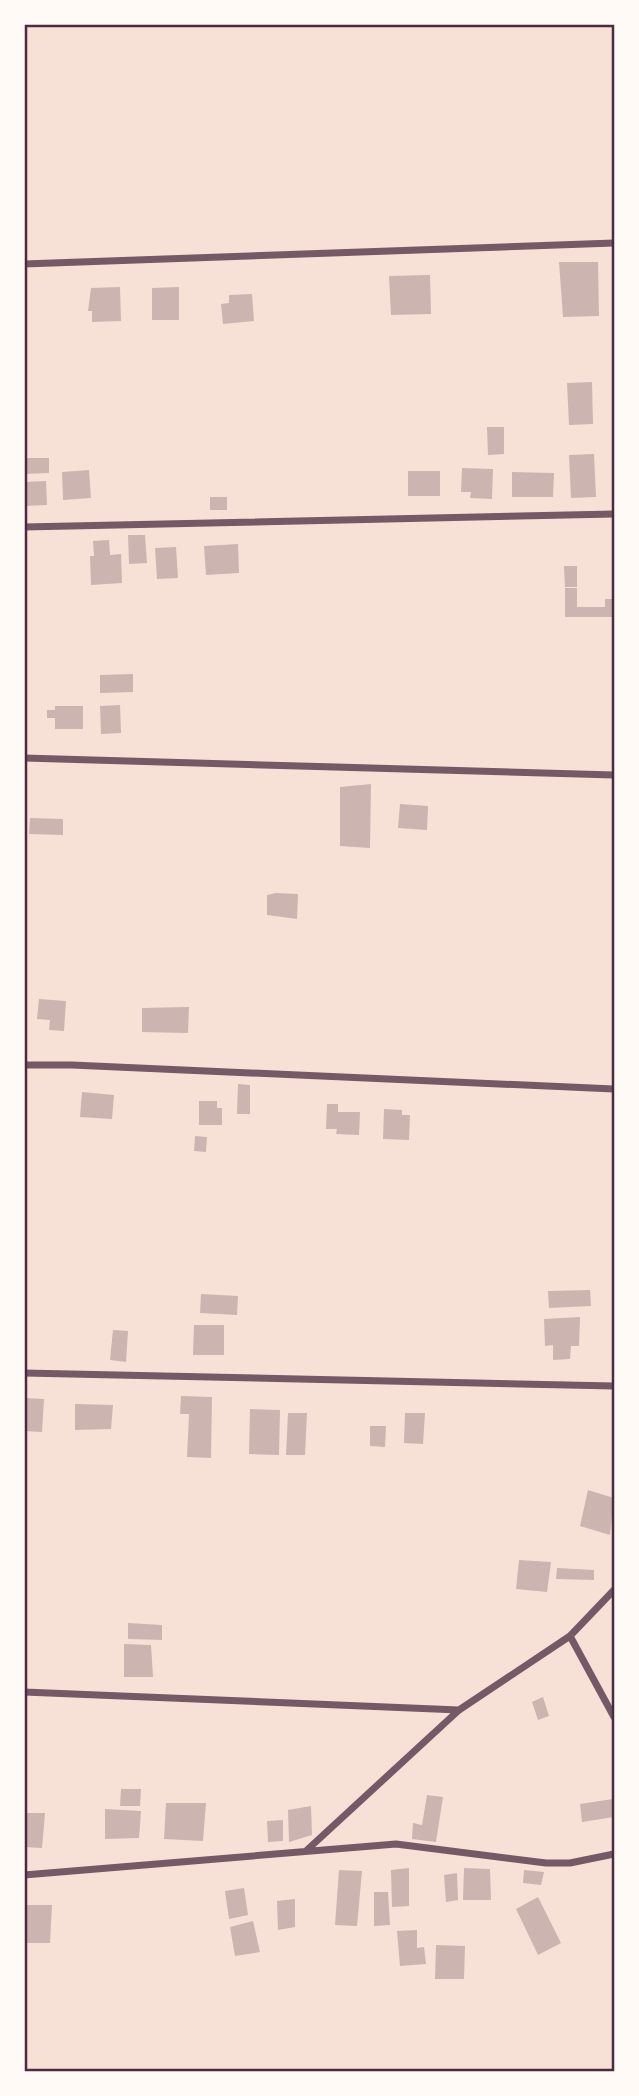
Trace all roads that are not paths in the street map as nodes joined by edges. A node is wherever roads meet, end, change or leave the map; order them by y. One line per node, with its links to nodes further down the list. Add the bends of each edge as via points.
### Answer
1 (614, 243): 2 (street)
2 (24, 264)
3 (614, 514): 4 (street)
4 (24, 527)
5 (24, 758): 6 (street)
6 (614, 775)
7 (24, 1065): 8 (street)
8 (614, 1089)
9 (24, 1373): 10 (street)
10 (614, 1387)
11 (614, 1590): 12 (street)
12 (570, 1636): 14 (street); 15 (street)
13 (24, 1692): 14 (street)
14 (458, 1710): 16 (street)
15 (614, 1717)
16 (307, 1851): 17 (street, via 396,1844 546,1863); 18 (street)
17 (614, 1854)
18 (24, 1875)

